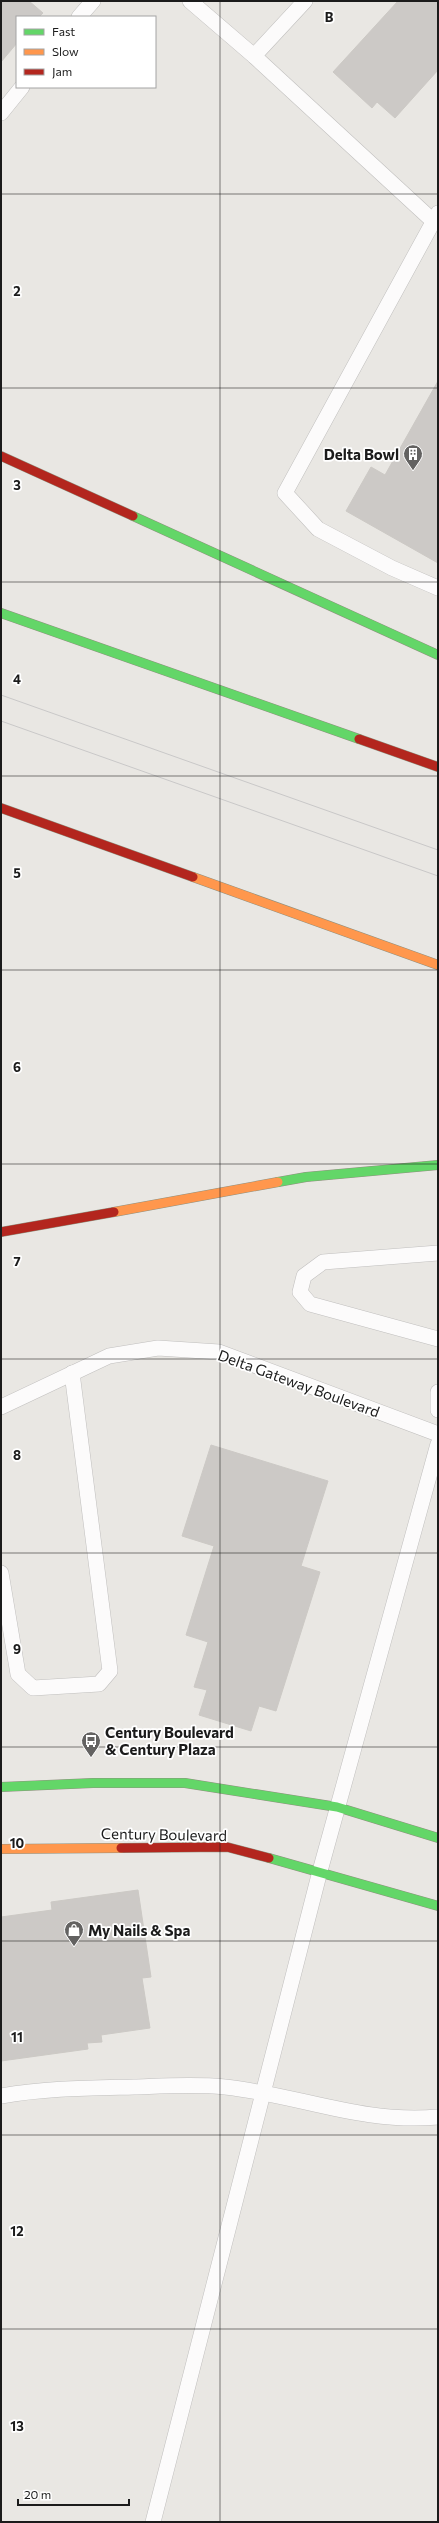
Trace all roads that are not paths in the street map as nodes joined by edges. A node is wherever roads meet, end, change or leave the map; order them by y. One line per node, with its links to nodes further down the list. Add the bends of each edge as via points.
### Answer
1 (93, 1): 4 (lane)
2 (190, 1): 5 (lane)
3 (305, 1): 5 (lane)
4 (81, 16)
5 (254, 56): 8 (lane)
6 (21, 88): 7 (lane)
7 (1, 113)
8 (436, 217): 10 (lane, via 285,493 318,529 392,568)
9 (1, 456): 12 (main road)
10 (438, 588)
11 (1, 612): 13 (main road)
12 (438, 655)
13 (438, 767)
14 (1, 808): 15 (main road)
15 (438, 965)
16 (438, 1165): 17 (main road, via 306,1177)
17 (1, 1232)
18 (438, 1254): 19 (lane, via 323,1262 304,1276 300,1292 310,1304)
19 (438, 1339)
20 (72, 1373): 22 (lane, Delta Gateway Boulevard); 24 (lane, Delta Gateway Boulevard, via 108,1356 158,1348 219,1352); 26 (lane, via 110,1671 99,1684 33,1688 18,1674)
21 (438, 1392): 23 (lane)
22 (1, 1407)
23 (438, 1410)
24 (438, 1434)
25 (438, 1444): 28 (lane)
26 (1, 1573)
27 (1, 1787): 28 (main road, via 185,1783)
28 (337, 1807): 29 (main road); 31 (lane)
29 (438, 1838)
30 (1, 1849): 31 (main road, Century Boulevard, via 227,1848)
31 (320, 1871): 32 (main road, Century Boulevard); 33 (lane)
32 (438, 1906)
33 (263, 2093): 34 (lane, via 225,2087 176,2085 44,2088); 35 (lane, via 365,2116 417,2119); 36 (lane)
34 (1, 2096)
35 (438, 2117)
36 (153, 2522)

